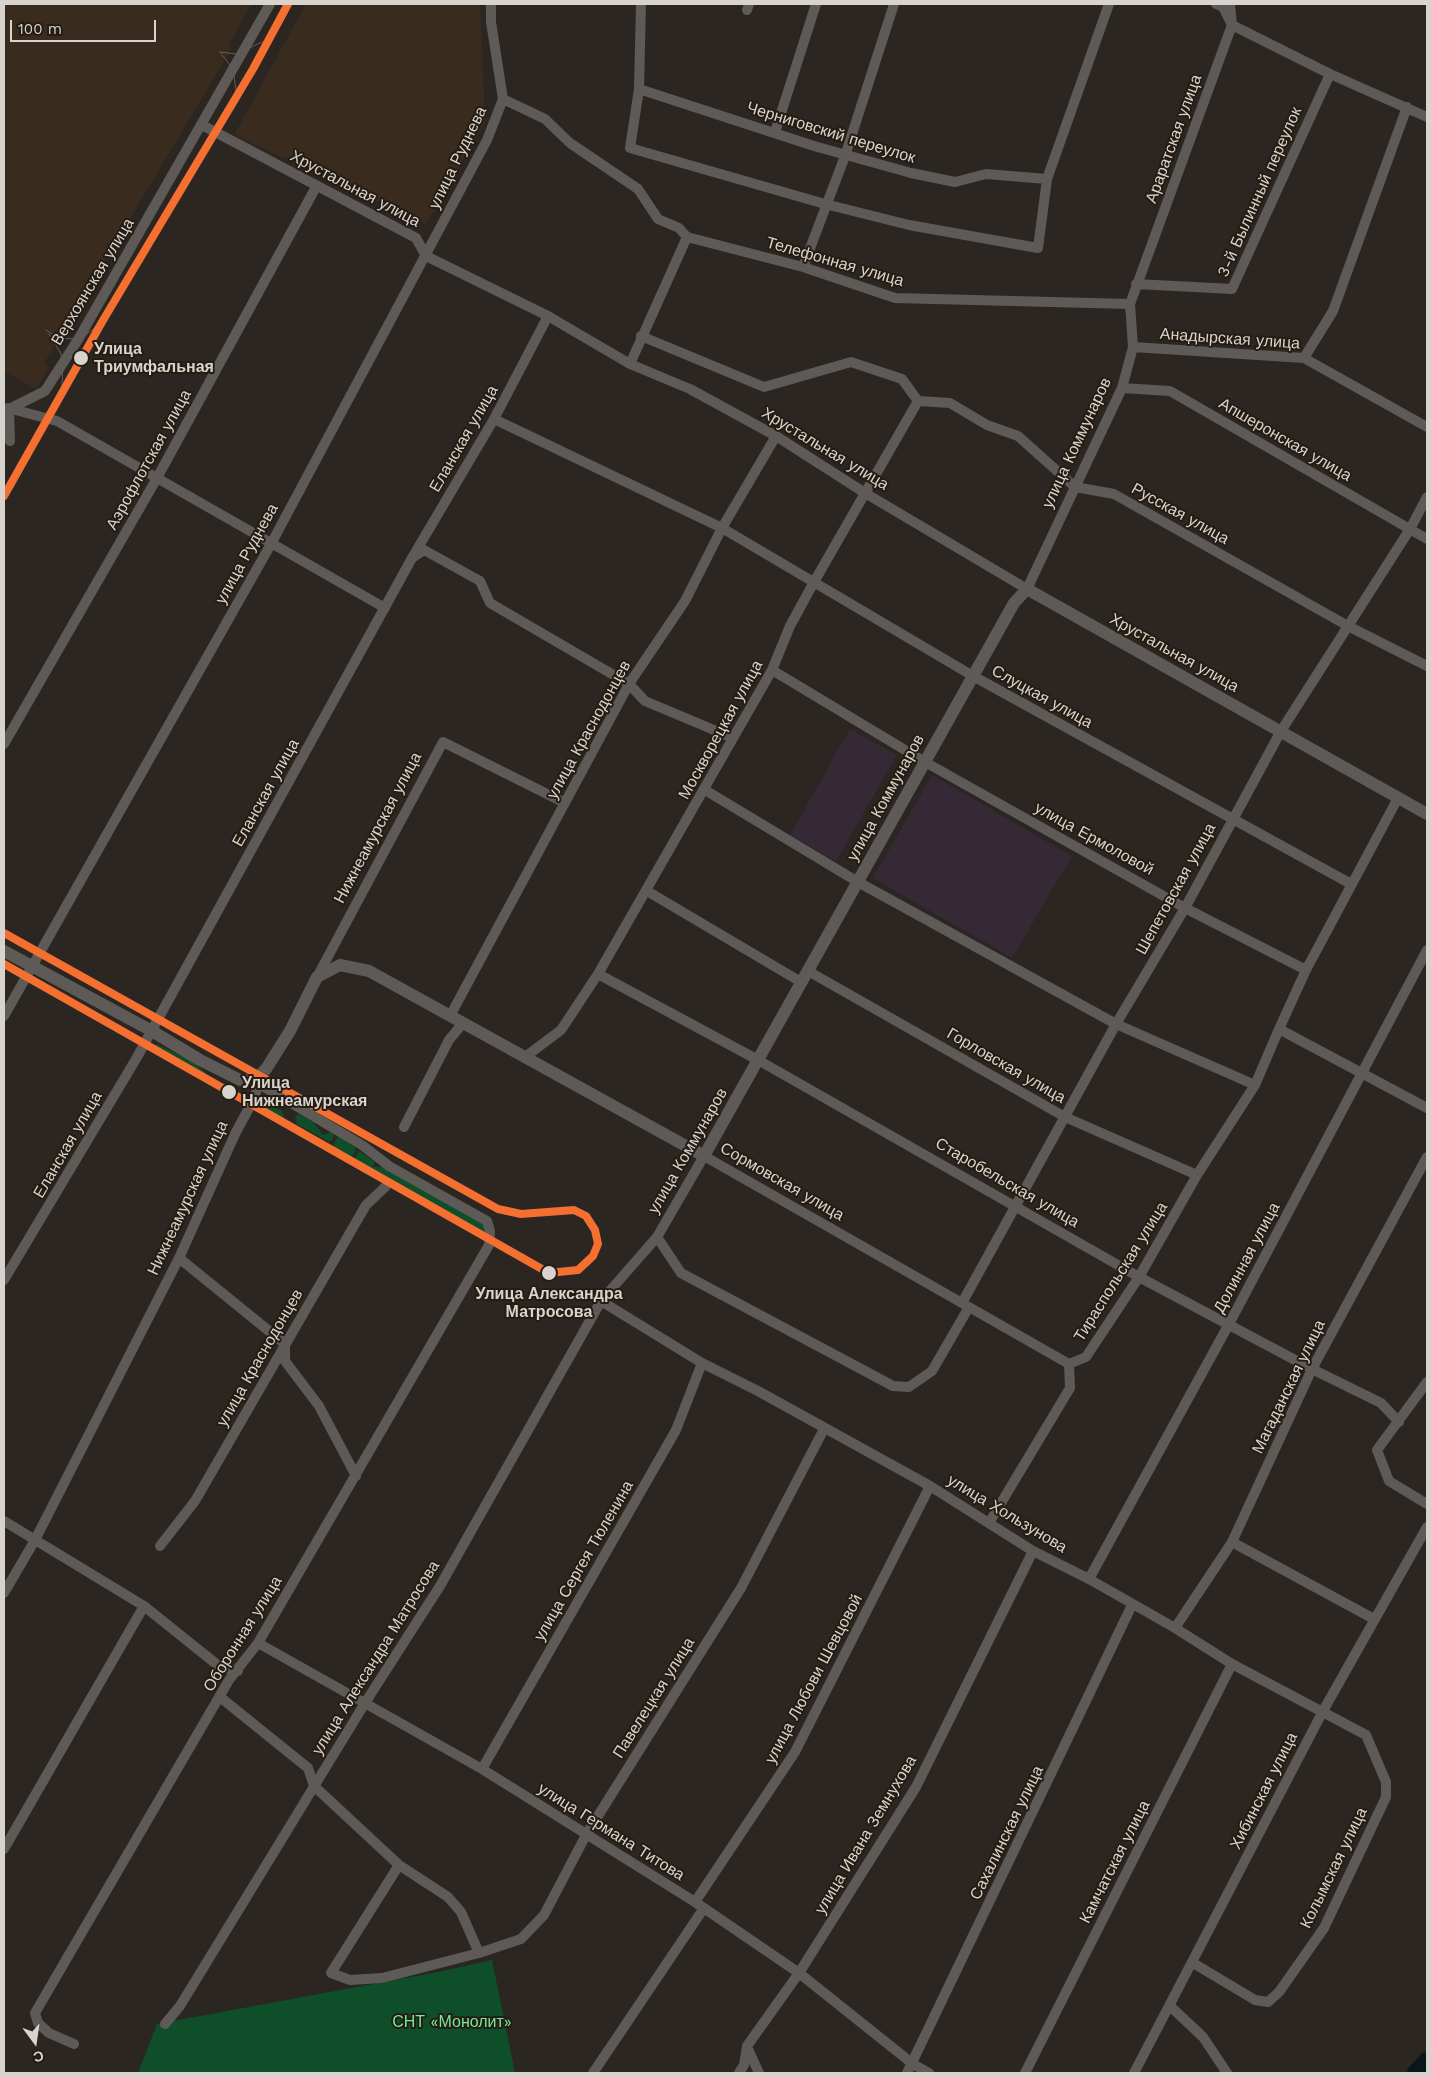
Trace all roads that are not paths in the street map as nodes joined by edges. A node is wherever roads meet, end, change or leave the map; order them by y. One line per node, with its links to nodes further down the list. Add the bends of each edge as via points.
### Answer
1 (270, 4): 15 (street, Верхоянская улица)
2 (491, 4): 12 (street)
3 (641, 4): 11 (street)
4 (816, 4): 16 (street)
5 (894, 4): 17 (street)
6 (1109, 4): 18 (street)
7 (1216, 4): 9 (street, via 1223,7)
8 (1230, 4): 9 (street, Араратская улица)
9 (1232, 25): 10 (street); 24 (street, Араратская улица)
10 (1330, 74): 13 (street); 24 (street, 3-й Былинный переулок, via 1232,289)
11 (639, 89): 16 (street, Черниговский переулок); 20 (street, via 630,148)
12 (502, 99): 21 (street, Телефонная улица, via 545,119 570,143 638,189 658,219 679,228); 22 (street, улица Руднева, via 486,140)
13 (1406, 107): 14 (street); 29 (street, via 1333,311)
14 (1427, 117)
15 (202, 125): 19 (street, Хрустальная улица); 33 (street, Верхоянская улица, via 45,391)
16 (775, 132): 17 (street, Черниговский переулок)
17 (845, 156): 18 (street, Черниговский переулок, via 955,182 986,174); 20 (street)
18 (1048, 179): 20 (street, via 1038,248 909,225)
19 (316, 187): 22 (street, Хрустальная улица, via 416,238); 38 (street, Аэрофлотская улица)
20 (825, 204): 23 (street)
21 (687, 237): 23 (street, Телефонная улица); 27 (street)
22 (426, 256): 26 (street, Хрустальная улица); 45 (street, улица Руднева)
23 (803, 267): 25 (street, Телефонная улица, via 895,298)
24 (1136, 284): 25 (street, улица Коммунаров)
25 (1130, 304): 28 (street, улица Коммунаров)
26 (548, 316): 30 (street, Хрустальная улица); 34 (street, Еланская улица)
27 (641, 336): 30 (street); 32 (street, via 764,387 851,362 902,379)
28 (1133, 347): 29 (street, Анадырская улица); 31 (street, улица Коммунаров)
29 (1304, 358): 35 (street, Анадырская улица)
30 (630, 364): 36 (street, Хрустальная улица, via 690,389)
31 (1122, 388): 39 (street, улица Коммунаров); 43 (street, Апшеронская улица, via 1170,391)
32 (918, 401): 39 (street, via 950,403 986,425 1018,436); 40 (street, Москворецкая улица)
33 (6, 408): 37 (street); 38 (street, via 57,421)
34 (494, 419): 42 (street, Слуцкая улица); 46 (street, Еланская улица)
35 (1427, 427)
36 (776, 436): 40 (street, Хрустальная улица); 42 (street, улица Краснодонцев)
37 (10, 441)
38 (157, 478): 45 (street); 57 (street, Аэрофлотская улица)
39 (1075, 487): 48 (street, улица Коммунаров); 50 (street, Русская улица, via 1114,494)
40 (865, 492): 47 (street, Москворецкая улица); 48 (street, Хрустальная улица)
41 (1427, 496): 43 (street, Шепетовская улица)
42 (722, 528): 47 (street, Слуцкая улица); 54 (street, улица Краснодонцев, via 685,601)
43 (1410, 529): 44 (street, Апшеронская улица); 50 (street, Шепетовская улица)
44 (1427, 538)
45 (271, 544): 49 (street); 70 (street, улица Руднева)
46 (412, 558): 49 (street, Еланская улица); 54 (street, via 424,550 480,582 490,603)
47 (814, 582): 52 (street, Москворецкая улица, via 790,626); 53 (street, Слуцкая улица)
48 (1027, 589): 53 (street, улица Коммунаров, via 1014,603); 55 (street, Хрустальная улица)
49 (385, 608): 80 (street, Еланская улица)
50 (1348, 626): 51 (street, Русская улица); 55 (street, Шепетовская улица)
51 (1427, 666)
52 (772, 670): 56 (street, Москворецкая улица); 58 (street, улица Ермоловой)
53 (973, 676): 58 (street, улица Коммунаров); 63 (street, Слуцкая улица)
54 (628, 684): 56 (street, via 645,701); 61 (street, улица Краснодонцев)
55 (1281, 731): 60 (street, Хрустальная улица); 63 (street, Шепетовская улица)
56 (733, 738): 59 (street, Москворецкая улица)
57 (4, 744)
58 (925, 762): 64 (street, улица Коммунаров); 67 (street, улица Ермоловой)
59 (705, 790): 64 (street); 66 (street, Москворецкая улица)
60 (1398, 798): 62 (street, Хрустальная улица); 65 (street)
61 (566, 803): 74 (street, Нижнеамурская улица, via 443,742); 76 (street, улица Краснодонцев)
62 (1427, 814)
63 (1232, 820): 65 (street, Слуцкая улица); 67 (street, Шепетовская улица)
64 (858, 882): 73 (street, улица Коммунаров); 78 (street)
65 (1351, 884): 71 (street)
66 (647, 890): 72 (street, Москворецкая улица); 73 (street, Горловская улица)
67 (1185, 908): 71 (street, улица Ермоловой); 78 (street, Шепетовская улица)
68 (1427, 950): 83 (street, Долинная улица)
69 (4, 951): 70 (street)
70 (32, 966): 75 (street, улица Руднева); 80 (street)
71 (1306, 970): 79 (street)
72 (598, 974): 81 (street, Москворецкая улица, via 561,1030); 82 (street, Старобельская улица)
73 (805, 976): 82 (street, улица Коммунаров); 87 (street, Горловская улица)
74 (317, 977): 76 (street, Сормовская улица, via 340,965 369,971); 84 (street, Нижнеамурская улица, via 290,1031 266,1069)
75 (4, 1016)
76 (450, 1016): 77 (street, Сормовская улица)
77 (463, 1023): 81 (street, Сормовская улица); 88 (street, via 449,1040)
78 (1116, 1024): 85 (street); 87 (street, Шепетовская улица)
79 (1279, 1029): 83 (street); 85 (street, Тираспольская улица)
80 (152, 1031): 84 (street, via 226,1074); 97 (street, Еланская улица)
81 (525, 1057): 89 (street, Сормовская улица)
82 (758, 1060): 89 (street, улица Коммунаров); 93 (street, Старобельская улица)
83 (1361, 1074): 86 (street); 100 (street, Долинная улица)
84 (254, 1081): 95 (street, Нижнеамурская улица, via 257,1087 255,1097); 108 (street, Оборонная улица, via 362,1144 389,1166 487,1222 490,1231 489,1246)
85 (1255, 1085): 91 (street, Тираспольская улица)
86 (1427, 1108)
87 (1065, 1117): 91 (street, Горловская улица); 93 (street, Шепетовская улица)
88 (404, 1127)
89 (704, 1156): 94 (street, улица Коммунаров); 99 (street, Сормовская улица)
90 (1427, 1157): 104 (street, Магаданская улица)
91 (1197, 1175): 96 (street, Тираспольская улица)
92 (386, 1186): 101 (street, улица Краснодонцев, via 366,1206)
93 (1016, 1205): 96 (street, Старобельская улица); 99 (street, Шепетовская улица)
94 (657, 1237): 98 (street, улица Коммунаров); 99 (street, Шепетовская улица, via 682,1273 893,1386 909,1387 932,1371)
95 (179, 1258): 101 (street); 114 (street, Нижнеамурская улица)
96 (1139, 1277): 100 (street, Старобельская улица); 103 (street, Тираспольская улица, via 1086,1357)
97 (4, 1280)
98 (601, 1301): 102 (street, улица Хользунова); 128 (street, улица Александра Матросова, via 440,1586)
99 (966, 1305): 103 (street, Сормовская улица)
100 (1229, 1324): 104 (street, Старобельская улица); 118 (street, Долинная улица)
101 (285, 1344): 108 (street, via 285,1361 319,1406); 116 (street, улица Краснодонцев, via 195,1501)
102 (702, 1363): 107 (street, улица Хользунова); 130 (street, улица Сергея Тюленина, via 676,1430)
103 (1069, 1364): 112 (street, via 1070,1388)
104 (1312, 1369): 106 (street, Старобельская улица, via 1381,1403); 115 (street, Магаданская улица)
105 (1427, 1382): 106 (street)
106 (1399, 1422): 110 (street, via 1377,1450 1389,1481)
107 (824, 1429): 109 (street, улица Хользунова); 133 (street, Павелецкая улица, via 740,1588)
108 (356, 1476): 124 (street, Оборонная улица)
109 (930, 1486): 112 (street, улица Хользунова); 136 (street, улица Любови Шевцовой, via 795,1752)
110 (1427, 1504)
111 (4, 1521): 114 (street)
112 (990, 1523): 117 (street, улица Хользунова)
113 (1427, 1527): 122 (street, Хибинская улица)
114 (35, 1540): 119 (street, Нижнеамурская улица); 121 (street)
115 (1232, 1542): 122 (street); 123 (street, Магаданская улица)
116 (160, 1546)
117 (1033, 1551): 118 (street, улица Хользунова); 140 (street, улица Ивана Земнухова, via 916,1787)
118 (1089, 1579): 120 (street, улица Хользунова)
119 (4, 1593)
120 (1132, 1605): 123 (street, улица Хользунова); 145 (street, Сахалинская улица)
121 (144, 1606): 126 (street, via 220,1668); 134 (street)
122 (1374, 1619): 129 (street, Хибинская улица)
123 (1175, 1628): 125 (street, улица Хользунова)
124 (258, 1643): 126 (street, Оборонная улица); 128 (street, улица Германа Титова)
125 (1232, 1664): 129 (street, улица Хользунова); 151 (street, Камчатская улица)
126 (238, 1671): 127 (street, Оборонная улица)
127 (220, 1697): 131 (street, via 308,1768); 143 (street, Оборонная улица, via 35,2013 38,2023 49,2032)
128 (365, 1702): 130 (street, улица Германа Титова); 131 (street, улица Александра Матросова)
129 (1323, 1711): 132 (street, улица Хользунова, via 1366,1735 1386,1782); 139 (street, Хибинская улица)
130 (482, 1769): 133 (street, улица Германа Титова)
131 (314, 1786): 135 (street); 142 (street, улица Александра Матросова)
132 (1386, 1797): 139 (street, Колымская улица, via 1324,1928 1279,1992 1268,2002 1254,2000)
133 (586, 1835): 136 (street, улица Германа Титова); 138 (street, Павелецкая улица, via 544,1915 521,1939)
134 (4, 1849)
135 (399, 1866): 138 (street, via 448,1897 461,1912); 138 (street, Павелецкая улица, via 331,1973 350,1980 382,1978)
136 (695, 1902): 137 (street, улица Германа Титова)
137 (704, 1908): 140 (street, улица Германа Титова); 146 (street)
138 (479, 1953)
139 (1193, 1963): 141 (street, Хибинская улица)
140 (799, 1973): 144 (street, улица Ивана Земнухова); 145 (street, улица Германа Титова)
141 (1170, 2006): 152 (street, Хибинская улица); 153 (street, via 1203,2036)
142 (166, 2024)
143 (74, 2044)
144 (747, 2046): 147 (street, улица Ивана Земнухова, via 744,2065); 148 (street)
145 (913, 2064): 149 (street, Сахалинская улица); 150 (street, улица Германа Титова)
146 (593, 2073)
147 (739, 2073)
148 (758, 2073)
149 (907, 2073)
150 (929, 2073)
151 (1025, 2073)
152 (1134, 2073)
153 (1227, 2073)

